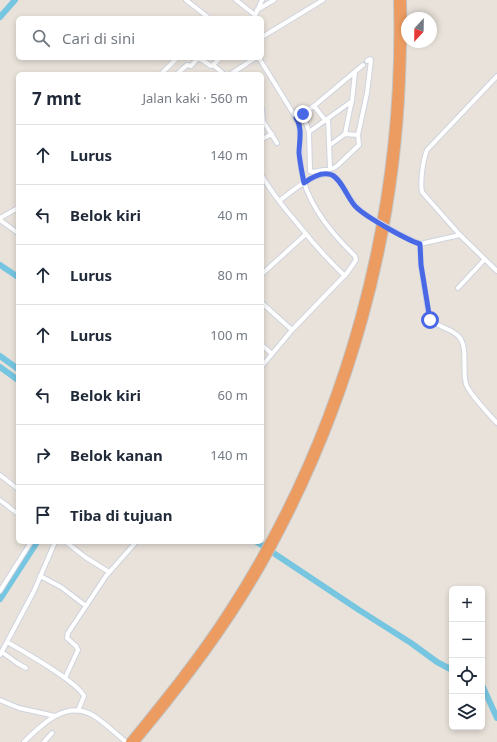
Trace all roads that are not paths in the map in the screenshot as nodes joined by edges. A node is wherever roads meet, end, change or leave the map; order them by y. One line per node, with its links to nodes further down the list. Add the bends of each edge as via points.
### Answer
1 (186, 0): 9 (street)
2 (236, 0): 10 (street)
3 (262, 0): 8 (street)
4 (274, 0): 8 (street)
5 (322, 0): 11 (street)
6 (397, 0): 69 (highway, via 397,61 391,156 384,206 365,293 327,416)
7 (403, 0): 69 (highway, via 401,111 395,168 370,300 339,401 302,488)
8 (257, 10): 10 (street)
9 (206, 16)
10 (254, 16)
11 (264, 36)
12 (175, 60): 21 (street)
13 (197, 60): 22 (street)
14 (202, 60): 19 (street, via 211,66)
15 (218, 60): 19 (street)
16 (252, 60): 24 (street)
17 (259, 60): 30 (street)
18 (367, 61): 36 (street, via 371,60)
19 (214, 65): 23 (street)
20 (363, 65): 25 (street)
21 (163, 72)
22 (179, 72)
23 (222, 72)
24 (234, 72)
25 (355, 72): 27 (street); 28 (street)
26 (497, 76): 48 (street, via 427,150 423,163 422,192)
27 (352, 101): 31 (street); 35 (street)
28 (314, 106): 29 (street); 31 (street)
29 (303, 114): 30 (street); 33 (street)
30 (296, 118): 42 (street, via 300,129 299,154)
31 (327, 120): 33 (street); 39 (street)
32 (264, 124): 34 (street)
33 (309, 132): 40 (street, via 310,171)
34 (272, 134): 37 (street); 38 (street)
35 (345, 134): 36 (street); 39 (street)
36 (358, 136): 40 (street, via 358,146 338,166)
37 (264, 138)
38 (277, 143)
39 (330, 145): 40 (street)
40 (330, 168)
41 (264, 180): 43 (street)
42 (304, 183): 43 (street); 49 (street, bridge, via 318,175 332,175 338,179 356,207); 53 (street, via 324,221 356,258)
43 (279, 201): 47 (street)
44 (16, 209): 45 (street)
45 (0, 219): 46 (street)
46 (16, 231)
47 (306, 234): 52 (street); 53 (street)
48 (460, 235): 49 (street); 50 (street)
49 (420, 244): 60 (street, via 429,318 460,338 467,385)
50 (481, 262): 51 (street); 54 (street)
51 (497, 271)
52 (264, 272)
53 (345, 276): 56 (street)
54 (458, 288)
55 (264, 305): 56 (street)
56 (292, 330): 58 (street)
57 (264, 347): 58 (street)
58 (272, 354): 59 (street)
59 (264, 364)
60 (497, 423)
61 (0, 475): 62 (street)
62 (16, 487)
63 (0, 500): 64 (street)
64 (16, 512)
65 (30, 544): 72 (street)
66 (54, 544): 71 (street)
67 (69, 544): 70 (street)
68 (134, 544): 70 (street)
69 (268, 550): 85 (highway, via 175,687); 86 (highway, via 237,607 200,662)
70 (109, 572): 73 (street)
71 (40, 576): 73 (street); 74 (street)
72 (0, 591)
73 (86, 606): 77 (street, via 67,636 78,650)
74 (7, 642): 75 (street); 77 (street)
75 (1, 653): 76 (street)
76 (26, 668)
77 (65, 678): 79 (street, via 84,695)
78 (0, 700): 80 (street, via 19,708)
79 (78, 711): 80 (street, via 66,711); 84 (street, via 93,716)
80 (55, 716): 82 (street)
81 (52, 733): 83 (street)
82 (24, 742)
83 (44, 742)
84 (126, 742)
85 (129, 742)
86 (136, 742)

